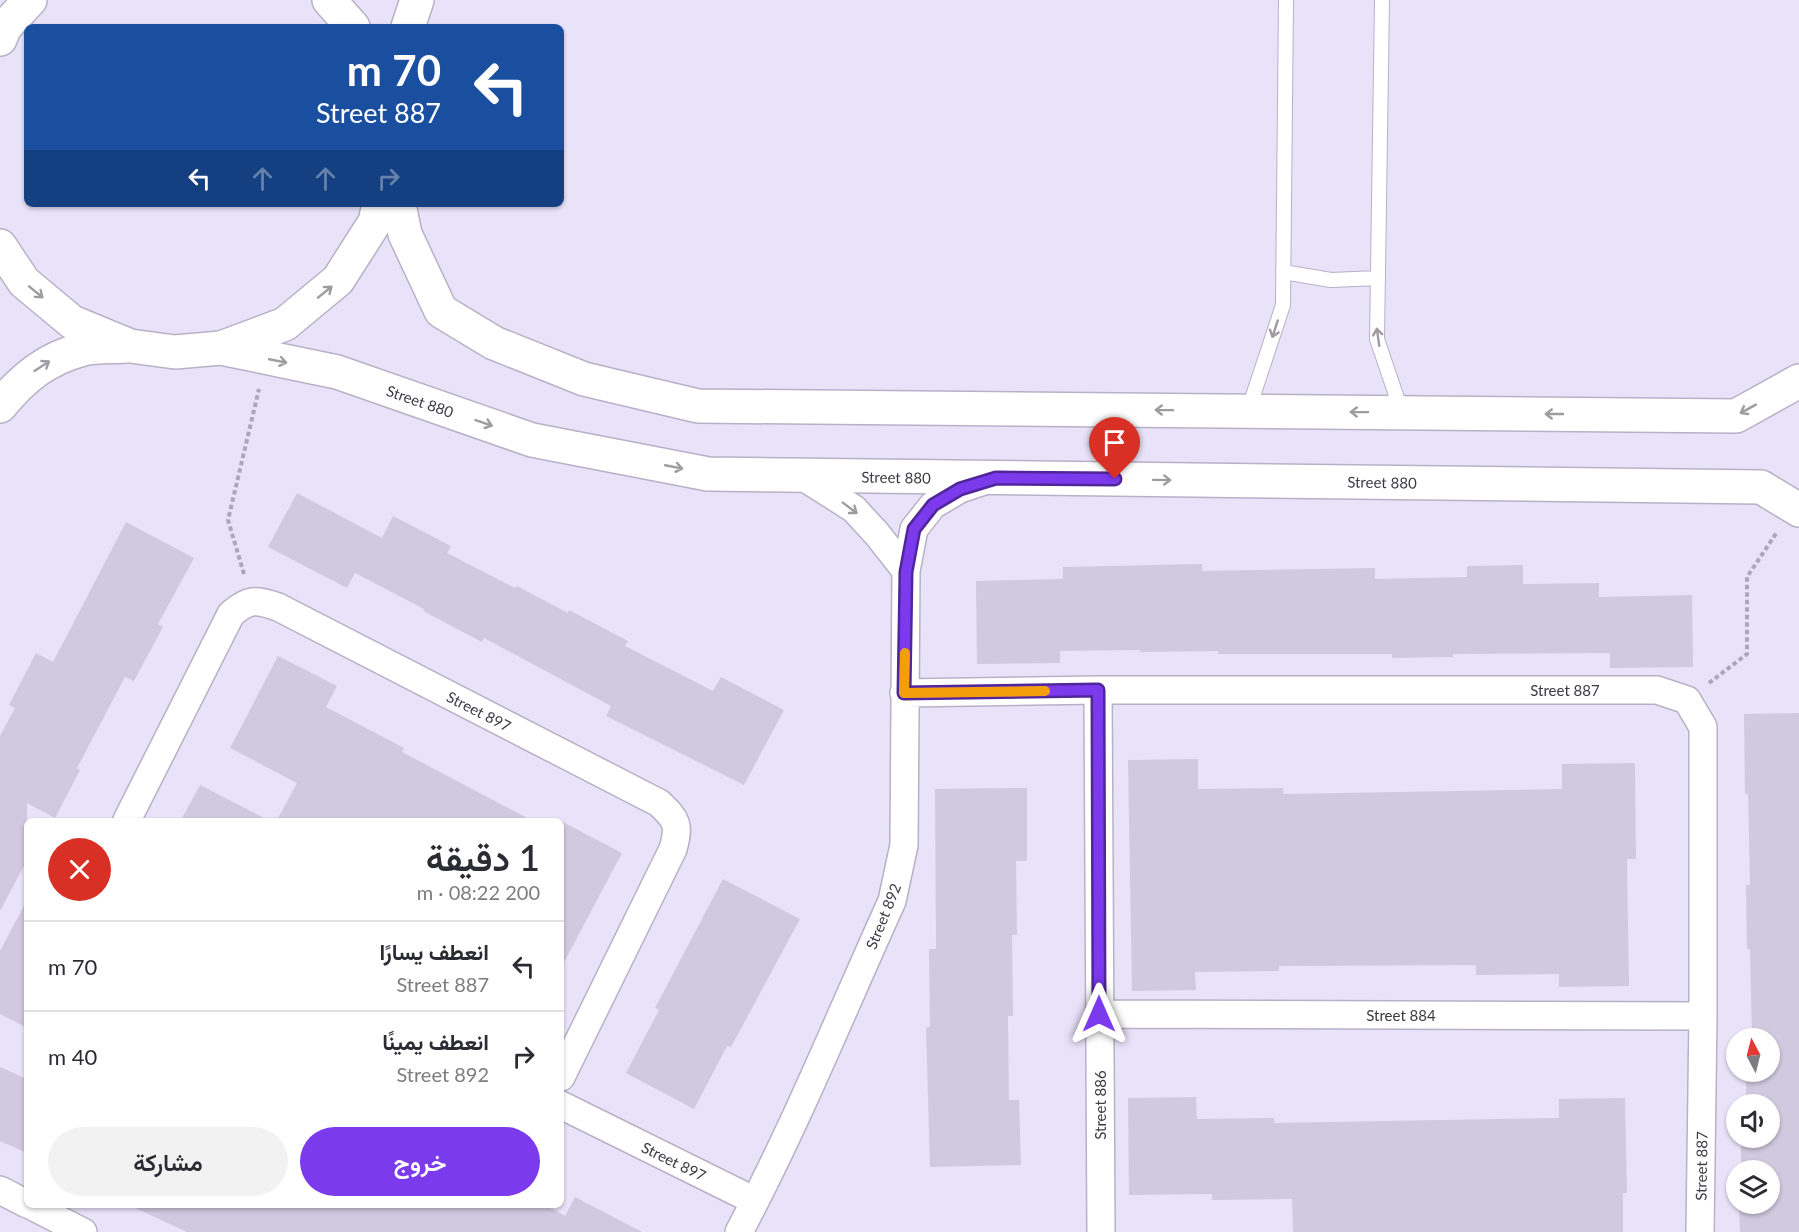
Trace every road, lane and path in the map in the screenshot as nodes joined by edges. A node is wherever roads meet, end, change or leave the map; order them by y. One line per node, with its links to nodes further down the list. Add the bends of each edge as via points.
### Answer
1 (30, 0): 8 (street, via 5,27)
2 (329, 0): 6 (street)
3 (417, 0): 7 (street)
4 (1286, 0): 12 (lane)
5 (1382, 0): 13 (lane)
6 (350, 24)
7 (409, 24)
8 (0, 39)
9 (378, 207): 15 (street, one-way to 9, via 285,324 338,280 375,222)
10 (400, 207): 19 (street, one-way to 10, via 698,406 584,379 494,343 441,311 405,234)
11 (0, 246): 14 (street, one-way to 14, via 24,282 72,322)
12 (1284, 272): 13 (lane, via 1331,280); 19 (lane, one-way to 19, via 1283,305)
13 (1378, 278): 20 (lane, one-way to 13, via 1377,339)
14 (130, 346): 15 (street, via 175,352); 18 (street, one-way to 14, via 45,363 85,349)
15 (220, 348): 16 (street, Street 880)
16 (266, 359): 21 (street, Street 880, one-way to 21, via 337,372 532,440 708,474); 25 (path, via 228,520)
17 (1799, 381): 20 (street, one-way to 20, via 1736,416)
18 (0, 406)
19 (1248, 411): 20 (street, one-way to 19)
20 (1402, 413)
21 (802, 476): 22 (street, Street 880); 24 (street, one-way to 24, via 854,509)
22 (996, 478): 23 (street, Street 880, one-way to 23, via 1761,487); 24 (street, Street 892, via 960,489 933,505 914,529)
23 (1796, 508): 28 (path, via 1747,578 1746,654)
24 (906, 572): 27 (street, Street 892)
25 (252, 601): 29 (street, via 231,614); 32 (street, Street 897, via 278,607 659,803 677,823 674,849)
26 (1098, 690): 27 (street, Street 887); 28 (street, Street 887, via 1657,690); 30 (street, Street 886)
27 (904, 693): 35 (street, Street 892, via 904,845 892,900)
28 (1687, 700): 31 (street, Street 887, via 1703,727)
29 (128, 818)
30 (1099, 1014): 31 (street, Street 884); 40 (street, Street 886)
31 (1703, 1016): 41 (street, Street 887)
32 (564, 1071)
33 (564, 1106): 35 (street, Street 897)
34 (0, 1190): 36 (street)
35 (755, 1201): 39 (street, Street 892)
36 (24, 1202)
37 (36, 1208): 38 (street)
38 (83, 1232)
39 (739, 1232)
40 (1101, 1232)
41 (1700, 1232)

